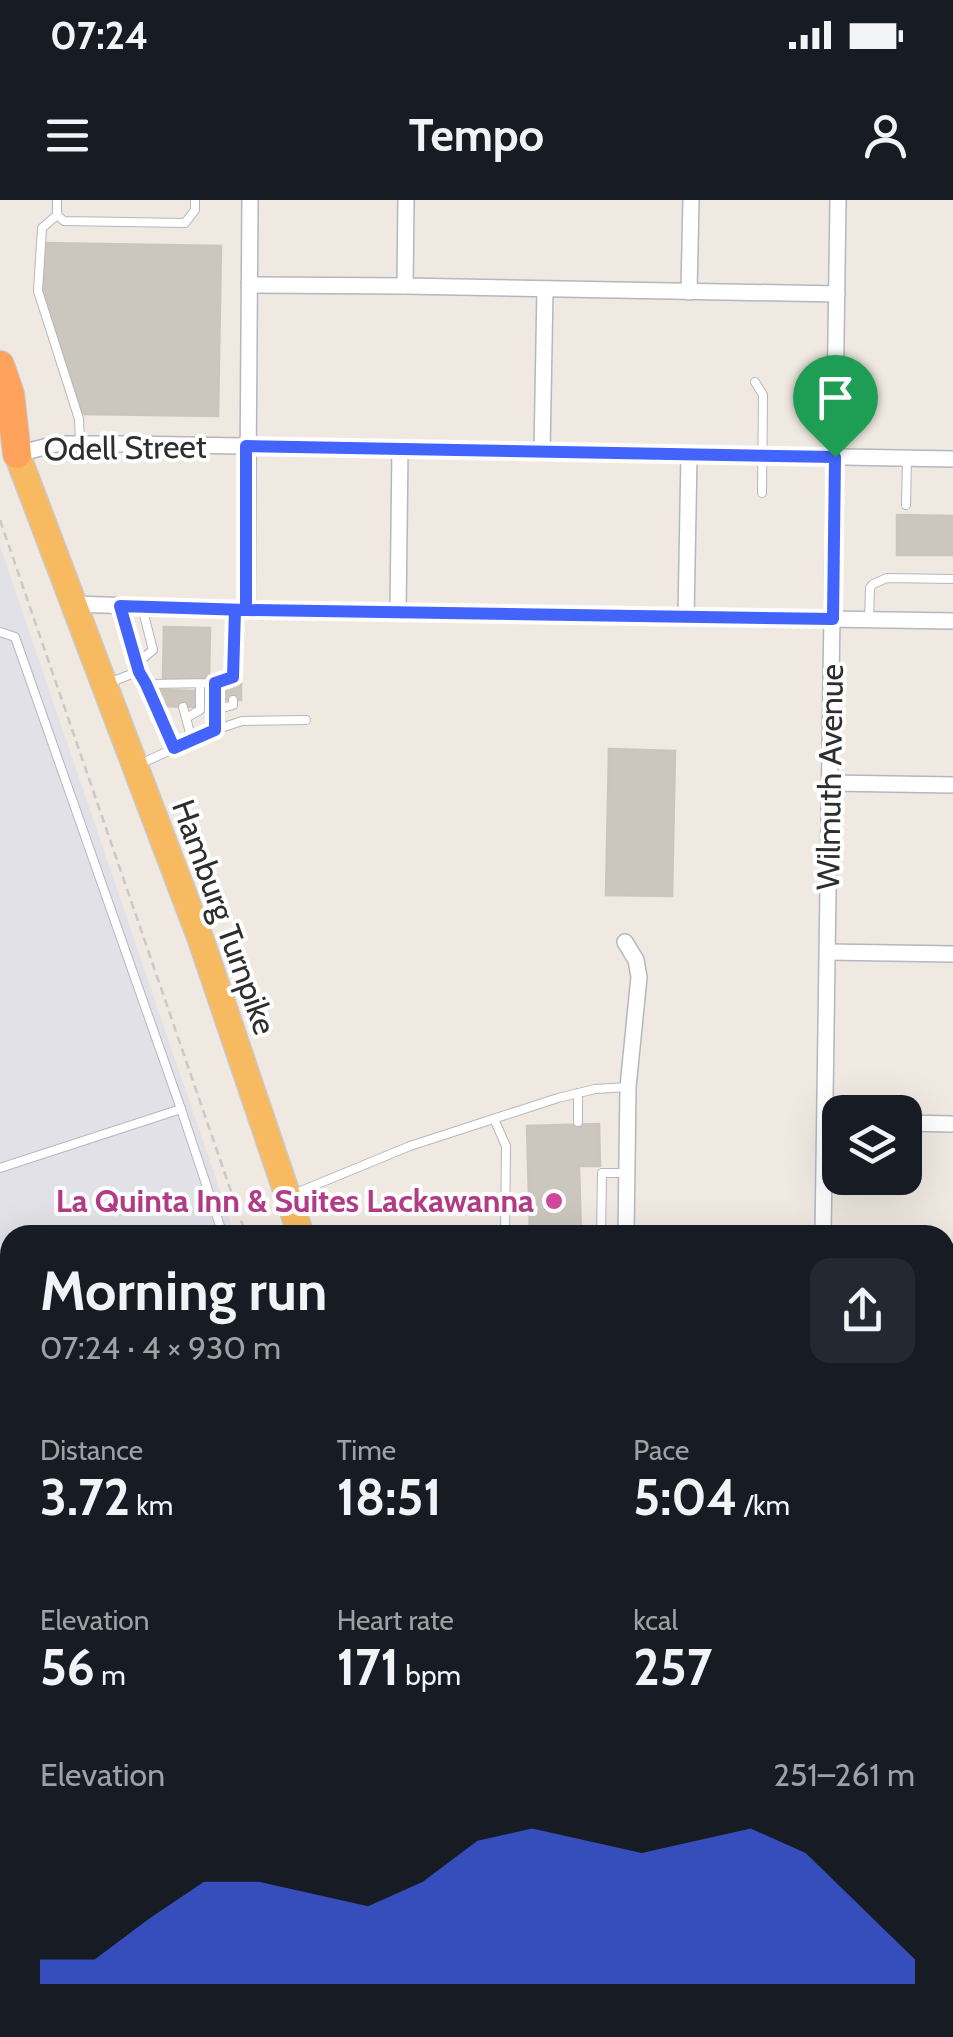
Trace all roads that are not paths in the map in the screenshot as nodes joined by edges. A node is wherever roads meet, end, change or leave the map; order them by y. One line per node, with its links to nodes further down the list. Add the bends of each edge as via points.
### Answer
1 (57, 200): 7 (lane)
2 (195, 200): 7 (lane, via 184,223 64,221)
3 (250, 200): 8 (street)
4 (406, 200): 9 (street)
5 (691, 200): 11 (street)
6 (838, 200): 12 (street, Wilmuth Avenue)
7 (57, 215): 16 (lane, via 42,228 38,291 79,419)
8 (249, 285): 9 (street); 17 (street)
9 (404, 286): 10 (street)
10 (546, 289): 11 (street); 19 (street)
11 (689, 292): 12 (street)
12 (837, 294): 23 (street, Wilmuth Avenue)
13 (0, 364): 20 (highway)
14 (754, 382): 22 (lane, via 763,395)
15 (0, 424): 20 (highway)
16 (80, 444): 17 (street, Odell Street); 20 (street, Odell Street)
17 (246, 446): 18 (street, Odell Street); 32 (street)
18 (400, 449): 19 (street, Odell Street); 33 (street)
19 (542, 452): 21 (street, Odell Street)
20 (17, 454): 29 (highway, Hamburg Turnpike)
21 (689, 455): 22 (street, Odell Street); 34 (street)
22 (763, 456): 23 (street, Odell Street); 26 (lane)
23 (835, 457): 24 (street, Odell Street); 35 (street, Wilmuth Avenue)
24 (907, 458): 25 (street, Odell Street); 27 (lane)
25 (953, 459)
26 (762, 493)
27 (906, 505)
28 (953, 579): 36 (lane, via 880,580 870,588)
29 (75, 604): 30 (street); 41 (highway, Hamburg Turnpike)
30 (120, 606): 31 (street); 39 (lane)
31 (142, 607): 32 (street); 39 (lane, via 153,650)
32 (241, 610): 33 (street); 40 (lane, via 233,681)
33 (398, 612): 34 (street)
34 (686, 616): 35 (street)
35 (833, 619): 36 (street); 53 (street, Wilmuth Avenue)
36 (870, 620): 37 (street)
37 (953, 621)
38 (0, 632): 61 (lane, via 15,637)
39 (138, 667): 41 (lane); 42 (lane)
40 (215, 683): 43 (lane); 46 (lane)
41 (104, 684): 52 (highway, Hamburg Turnpike)
42 (146, 684): 43 (lane); 51 (lane)
43 (200, 684): 47 (lane, via 200,710)
44 (233, 700): 46 (lane)
45 (183, 706): 47 (lane)
46 (215, 710): 49 (lane)
47 (186, 718): 50 (lane)
48 (306, 720): 49 (lane, via 242,721)
49 (215, 730): 50 (lane)
50 (192, 740): 51 (lane)
51 (174, 748): 52 (lane)
52 (136, 766): 69 (highway, Hamburg Turnpike)
53 (830, 783): 54 (street); 56 (street, Wilmuth Avenue)
54 (953, 785)
55 (625, 942): 58 (street, via 638,977)
56 (828, 952): 57 (street); 60 (street, Wilmuth Avenue)
57 (953, 954)
58 (628, 1087): 59 (lane); 67 (street)
59 (578, 1093): 62 (lane); 63 (lane)
60 (832, 1095)
61 (181, 1109): 66 (lane); 70 (lane)
62 (494, 1119): 69 (lane); 72 (lane, via 506,1146)
63 (578, 1122)
64 (922, 1123): 65 (street)
65 (953, 1124)
66 (0, 1168)
67 (627, 1174): 73 (lane, via 602,1174); 74 (street)
68 (827, 1195): 75 (street, Wilmuth Avenue)
69 (287, 1197): 71 (highway, Hamburg Turnpike)
70 (221, 1225)
71 (297, 1225)
72 (505, 1225)
73 (601, 1225)
74 (626, 1225)
75 (825, 1225)

